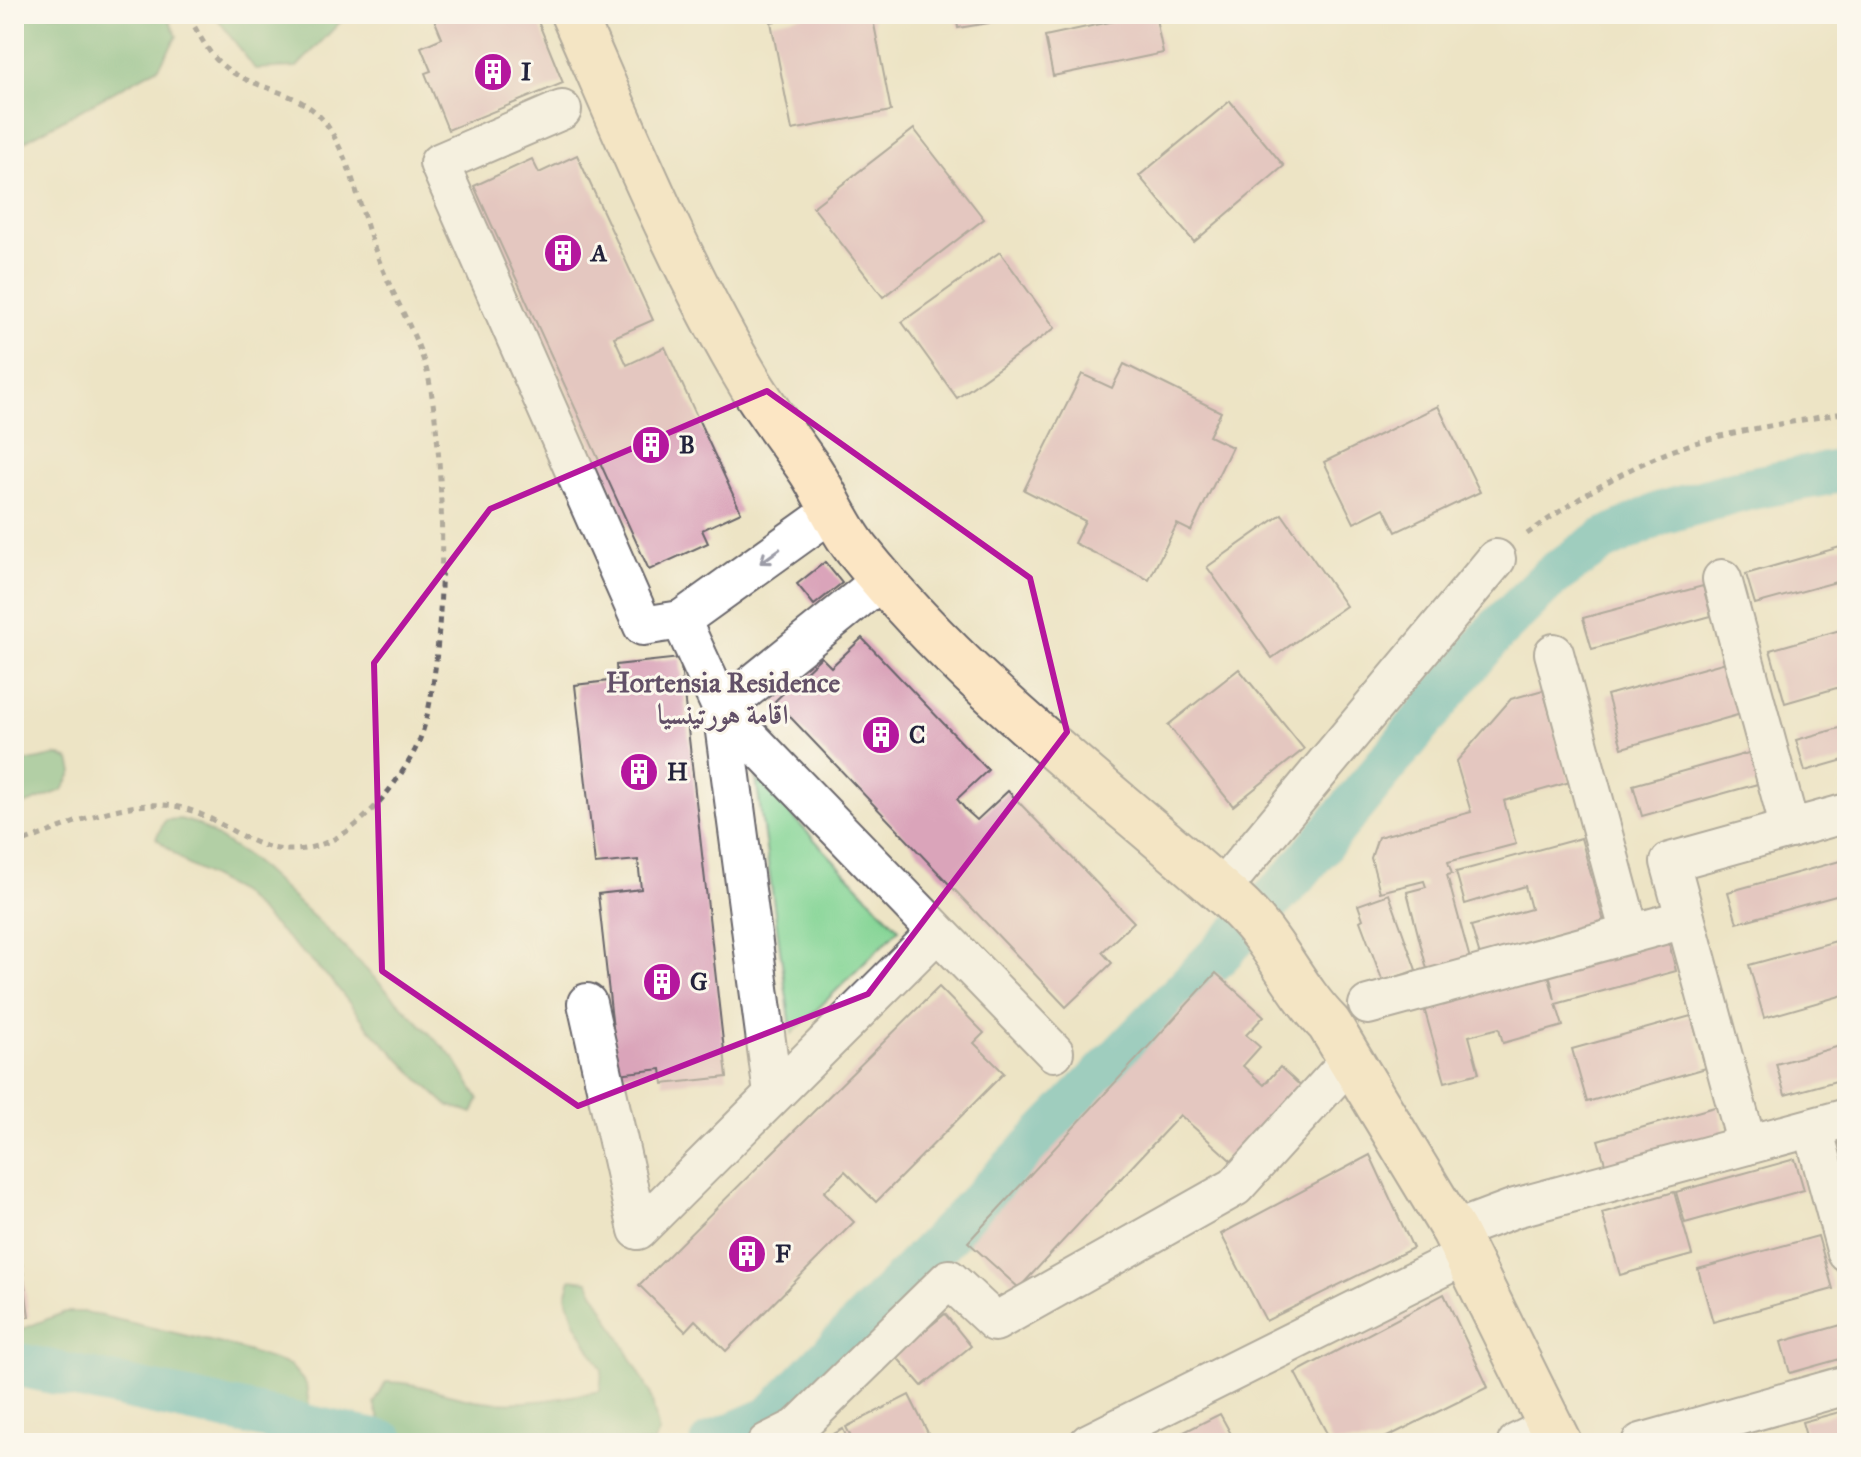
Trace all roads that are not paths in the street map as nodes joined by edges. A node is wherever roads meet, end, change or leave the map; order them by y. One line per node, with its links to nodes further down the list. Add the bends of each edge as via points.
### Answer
1 (573, 14): 3 (main road, via 679,247 751,385)
2 (562, 110): 7 (street, via 439,163 643,626)
3 (834, 510): 5 (main road, via 857,551); 7 (street, one-way to 7)
4 (1496, 559): 14 (street)
5 (883, 579): 9 (street); 14 (main road, via 1001,698)
6 (1722, 579): 11 (street)
7 (681, 620): 9 (street)
8 (1554, 653): 13 (street)
9 (722, 709): 16 (street); 22 (street)
10 (1847, 813): 11 (street)
11 (1790, 829): 12 (street)
12 (1670, 862): 13 (street); 15 (street)
13 (1615, 877): 17 (street)
14 (1220, 891): 21 (main road, via 1264,935)
15 (1685, 919): 17 (street); 24 (street)
16 (936, 933): 20 (street); 22 (street)
17 (1630, 934): 19 (street)
18 (587, 1003): 22 (street, via 638,1230)
19 (1368, 1005)
20 (1054, 1052)
21 (1350, 1060): 25 (main road); 29 (street, via 1235,1187 995,1322 949,1279 797,1428)
22 (773, 1094)
23 (1830, 1123): 24 (street); 26 (street)
24 (1747, 1145): 25 (street, via 1515,1208)
25 (1460, 1243): 28 (main road); 30 (street)
26 (1847, 1253)
27 (1847, 1385): 31 (street)
28 (1543, 1437)
29 (767, 1443)
30 (1089, 1443)
31 (1641, 1443)

